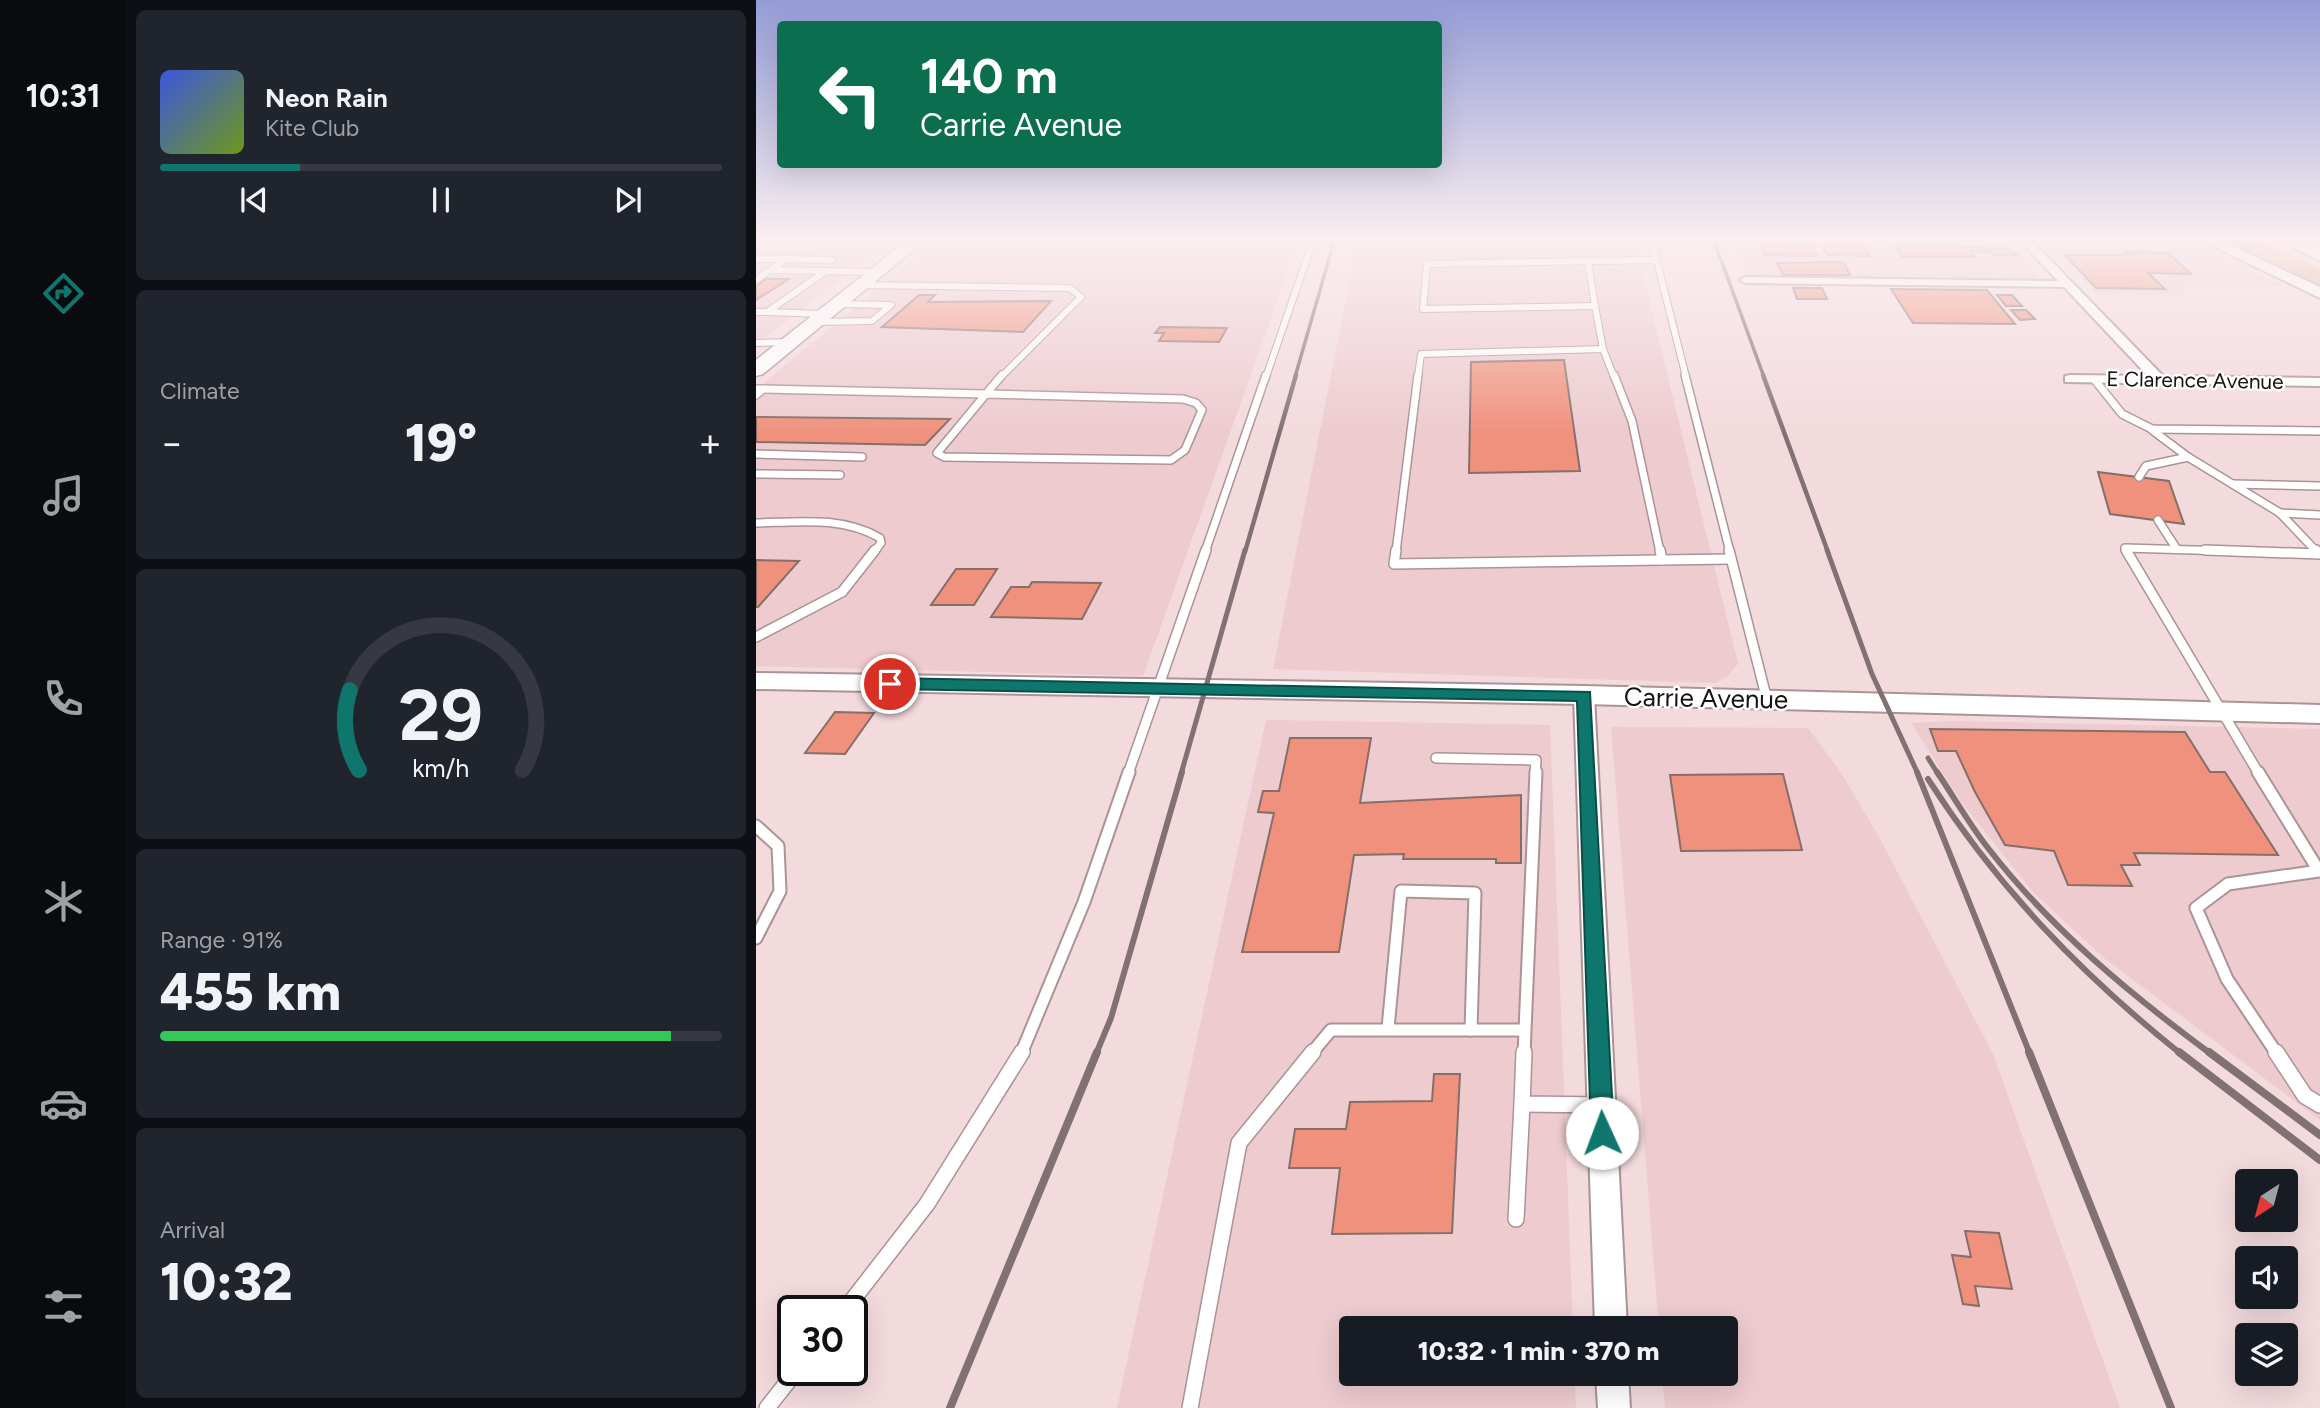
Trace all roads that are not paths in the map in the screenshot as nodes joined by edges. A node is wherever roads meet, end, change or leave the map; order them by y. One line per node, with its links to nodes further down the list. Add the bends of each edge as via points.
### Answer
1 (779, 304): 10 (lane)
2 (838, 304): 11 (main road)
3 (1073, 304): 22 (lane)
4 (1291, 304): 43 (lane)
5 (1423, 304): 8 (lane, via 1423,309)
6 (1666, 304): 39 (lane)
7 (2086, 304): 18 (street)
8 (1595, 306): 14 (lane)
9 (756, 312): 10 (lane)
10 (767, 312): 11 (lane)
11 (827, 313): 11 (lane, via 872,321 891,305); 13 (main road)
12 (756, 342): 13 (lane)
13 (790, 342): 15 (main road)
14 (1603, 349): 40 (lane, via 1633,421); 40 (lane, via 1421,354 1394,564)
15 (756, 370)
16 (2070, 379): 17 (street, E Clarence Avenue)
17 (2094, 379): 18 (street, E Clarence Avenue); 23 (lane, via 2122,414)
18 (2159, 380): 19 (street, E Clarence Avenue)
19 (2320, 382)
20 (760, 389): 21 (lane); 22 (lane)
21 (756, 395)
22 (985, 395): 22 (lane, via 1183,399 1202,410 1185,450 1171,460 944,457 937,453)
23 (2152, 429): 24 (lane); 27 (lane)
24 (2320, 430)
25 (756, 454): 26 (lane)
26 (862, 457)
27 (2188, 457): 30 (lane, via 2146,466); 31 (lane)
28 (756, 474): 29 (lane)
29 (840, 475)
30 (2139, 477)
31 (2233, 484): 32 (lane); 33 (lane)
32 (2320, 486)
33 (2280, 513): 34 (lane); 38 (lane)
34 (2320, 515)
35 (2158, 520): 37 (lane)
36 (756, 523): 41 (lane, via 845,525 867,530 881,543 842,592)
37 (2176, 548): 38 (lane); 46 (lane, via 2125,548)
38 (2319, 553)
39 (1730, 559): 40 (lane); 45 (lane)
40 (1662, 560)
41 (756, 638)
42 (756, 681): 43 (street, Carrie Avenue)
43 (1158, 690): 44 (street, Carrie Avenue); 58 (lane, via 1084,902 1021,1054 928,1204)
44 (1584, 695): 45 (street, Carrie Avenue); 55 (street)
45 (1767, 700): 46 (street, Carrie Avenue)
46 (2220, 711): 47 (street, Carrie Avenue); 56 (lane, via 2319,871 2228,884 2196,908 2227,979 2305,1096)
47 (2320, 714)
48 (1436, 758): 53 (lane, via 1536,760)
49 (756, 826): 50 (lane, via 778,845 780,891)
50 (756, 938)
51 (1388, 1028): 52 (lane); 52 (lane, via 1401,891 1475,893); 63 (lane, via 1331,1030 1239,1143)
52 (1471, 1030): 53 (lane)
53 (1523, 1030): 54 (lane)
54 (1522, 1104): 55 (lane); 57 (lane)
55 (1601, 1105): 59 (street)
56 (2320, 1105)
57 (1516, 1219)
58 (857, 1295)
59 (1610, 1316)
60 (784, 1386): 62 (lane)
61 (1613, 1386): 64 (street)
62 (767, 1408)
63 (1190, 1408)
64 (1614, 1408)

